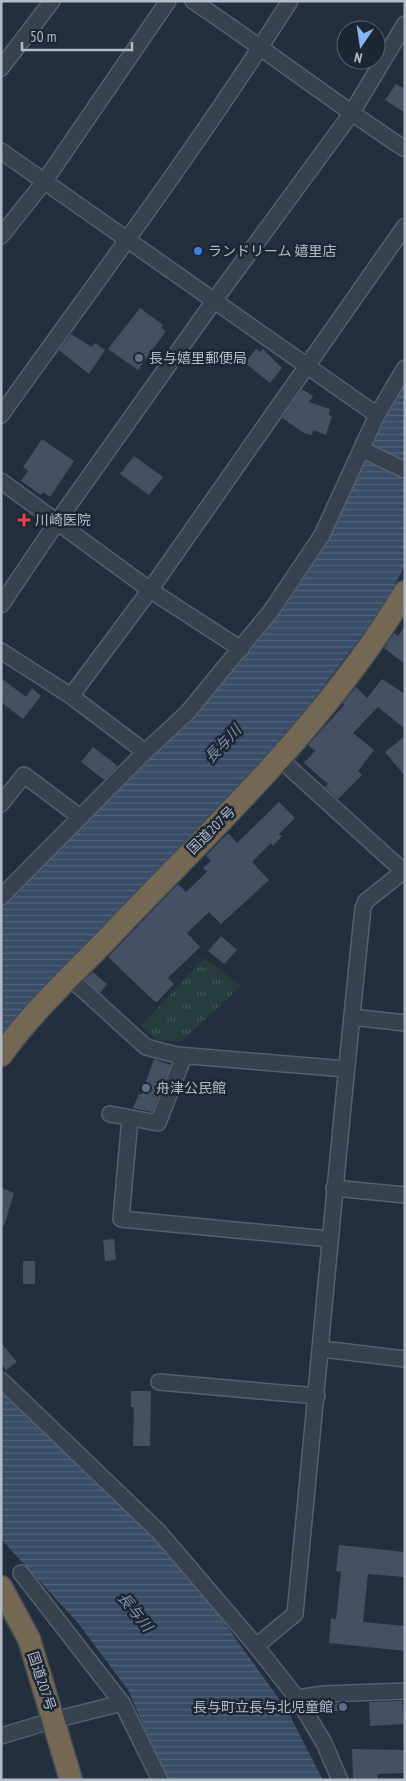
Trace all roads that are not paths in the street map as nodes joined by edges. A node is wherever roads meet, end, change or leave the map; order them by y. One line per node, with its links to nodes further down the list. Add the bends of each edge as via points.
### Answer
1 (52, 1): 7 (street)
2 (168, 1): 11 (street)
3 (193, 1): 6 (street)
4 (290, 1): 6 (street)
5 (405, 24): 8 (street)
6 (261, 46): 8 (street); 14 (street)
7 (1, 68)
8 (351, 114): 9 (street); 15 (street)
9 (405, 149)
10 (1, 151): 11 (street)
11 (44, 182): 13 (street); 14 (street)
12 (405, 226): 16 (street)
13 (1, 236)
14 (126, 240): 15 (street); 18 (street)
15 (214, 301): 16 (street); 23 (street)
16 (307, 365): 19 (street); 24 (street)
17 (405, 368): 19 (street)
18 (1, 415)
19 (377, 416): 20 (street)
20 (365, 451): 21 (street); 27 (street, via 322,535 271,612)
21 (405, 470)
22 (1, 480): 23 (street)
23 (57, 522): 24 (street); 26 (street)
24 (150, 590): 27 (street); 29 (street)
25 (405, 592): 31 (highway, 国道207号, via 332,699)
26 (1, 605)
27 (241, 649): 30 (street, via 188,712)
28 (1, 651): 29 (street)
29 (71, 696): 30 (street)
30 (145, 752): 33 (street)
31 (280, 758): 34 (street); 36 (highway, 国道207号)
32 (1, 804): 33 (street, via 24,775)
33 (80, 817): 35 (street)
34 (404, 871): 37 (street, via 366,901)
35 (1, 897)
36 (70, 978): 39 (highway, 国道207号); 40 (street, via 146,1047)
37 (352, 1017): 38 (street); 41 (street)
38 (405, 1023)
39 (1, 1055)
40 (184, 1056): 41 (street); 43 (street, via 158,1123)
41 (346, 1069): 44 (street)
42 (110, 1114): 43 (street)
43 (130, 1118): 46 (street, via 121,1219)
44 (334, 1188): 45 (street); 46 (street)
45 (405, 1195)
46 (330, 1239): 47 (street)
47 (322, 1349): 48 (street); 51 (street)
48 (405, 1359)
49 (1, 1380): 54 (street, via 159,1532)
50 (159, 1382): 51 (street)
51 (317, 1396): 54 (street, via 294,1614)
52 (21, 1573): 57 (street)
53 (1, 1587): 58 (highway, 国道207号, via 28,1639)
54 (256, 1646): 56 (street)
55 (405, 1691): 56 (street)
56 (298, 1698): 62 (street)
57 (122, 1703): 58 (street); 61 (street)
58 (54, 1720): 59 (street); 60 (highway, 国道207号)
59 (1, 1736)
60 (71, 1780)
61 (160, 1780)
62 (340, 1780)

